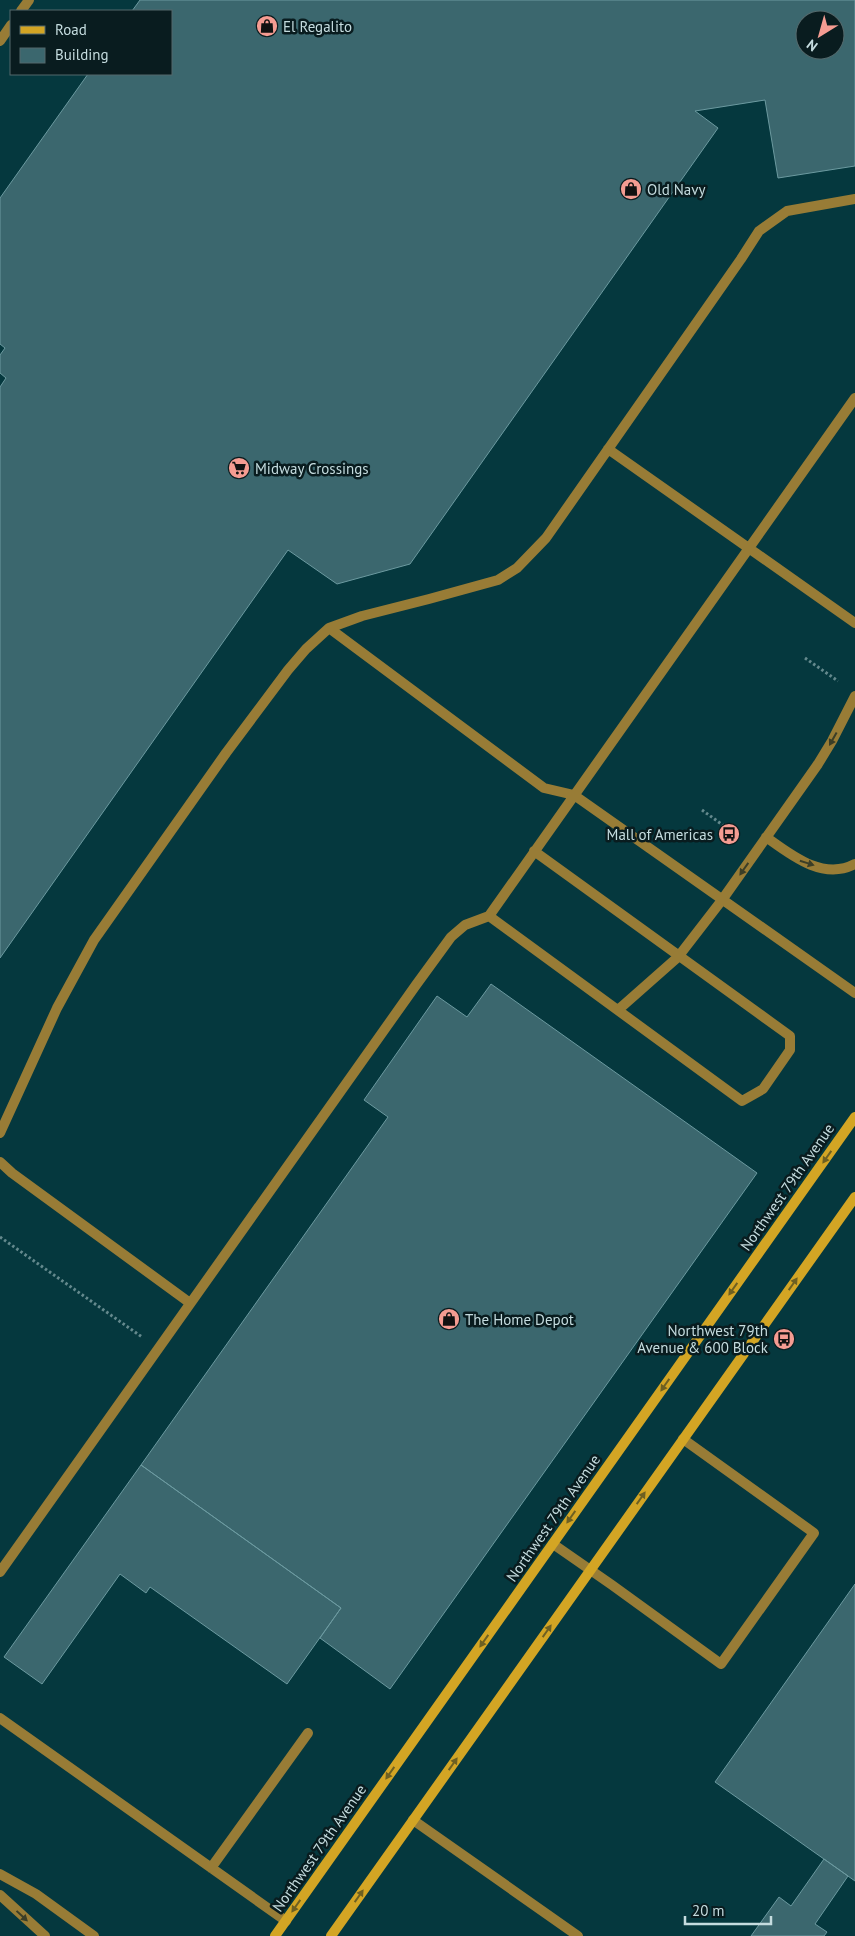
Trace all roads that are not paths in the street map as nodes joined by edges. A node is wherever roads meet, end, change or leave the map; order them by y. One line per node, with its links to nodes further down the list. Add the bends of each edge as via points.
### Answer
1 (10, 26): 2 (street)
2 (0, 41)
3 (855, 199): 5 (street, via 787,211 758,231)
4 (855, 398): 6 (street)
5 (608, 449): 6 (street); 8 (street, via 546,538 517,568 498,580 362,616)
6 (748, 548): 7 (street); 10 (street)
7 (855, 623)
8 (329, 628): 10 (street, via 544,788); 20 (street, via 282,677 94,940 57,1008)
9 (855, 696): 11 (street, one-way to 11, via 818,764)
10 (574, 795): 12 (street); 14 (street)
11 (766, 837): 13 (street, one-way to 13, via 798,860 824,869 848,868); 14 (street, one-way to 14)
12 (534, 851): 15 (street); 16 (street)
13 (855, 864)
14 (722, 900): 16 (street); 17 (street)
15 (488, 916): 18 (street); 23 (street, via 465,925 451,937)
16 (678, 957): 18 (street); 18 (street, via 790,1036 790,1050 763,1089 742,1101)
17 (855, 994)
18 (618, 1010)
19 (855, 1117): 25 (street, Northwest 79th Avenue, one-way to 25)
20 (0, 1133)
21 (0, 1162): 23 (street)
22 (855, 1197): 24 (street, one-way to 22)
23 (190, 1303): 27 (street)
24 (683, 1439): 26 (street, one-way to 24); 26 (street, via 814,1533 721,1664)
25 (553, 1544): 26 (street); 34 (street, Northwest 79th Avenue, one-way to 34)
26 (590, 1569): 30 (street, one-way to 26)
27 (0, 1572)
28 (0, 1718): 31 (street)
29 (308, 1733): 31 (street)
30 (413, 1820): 38 (street, one-way to 30); 39 (street)
31 (211, 1868): 34 (street)
32 (0, 1874): 36 (street, via 36,1894)
33 (0, 1895): 35 (street, one-way to 35)
34 (286, 1921): 37 (street, Northwest 79th Avenue)
35 (45, 1936)
36 (94, 1936)
37 (275, 1936)
38 (331, 1936)
39 (578, 1936)

